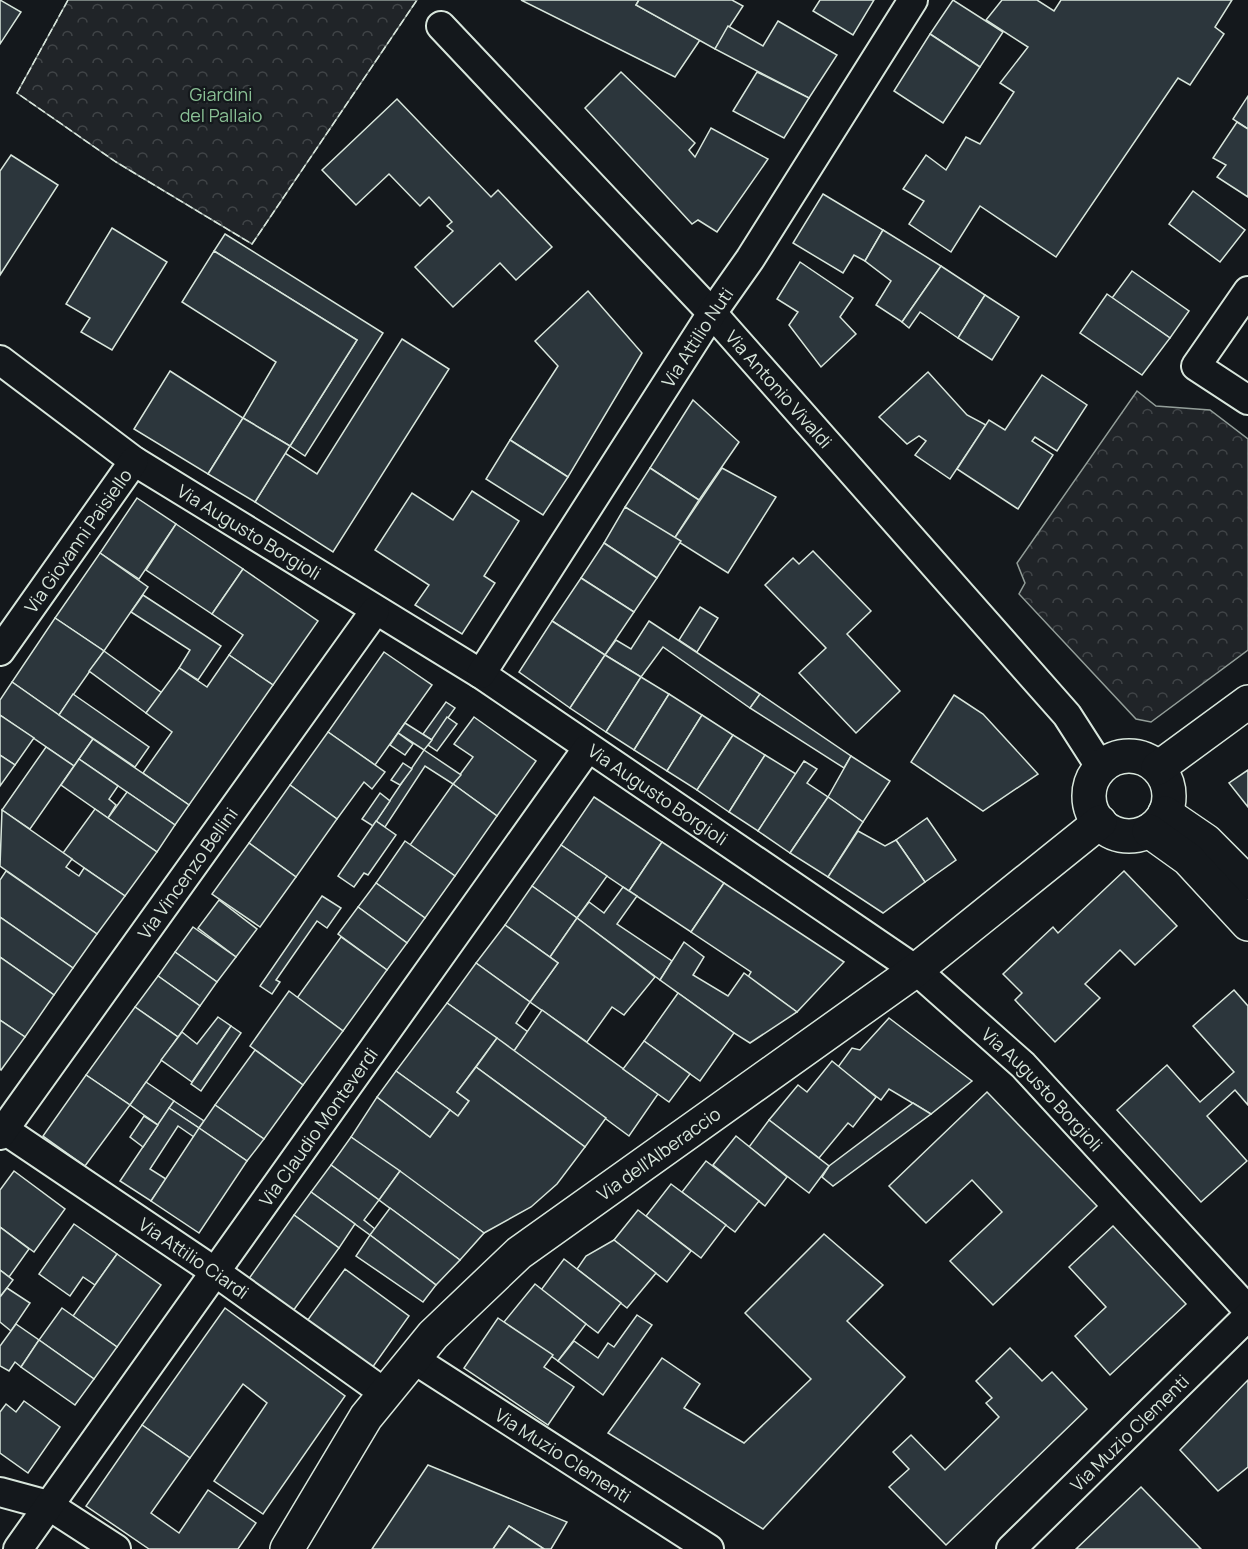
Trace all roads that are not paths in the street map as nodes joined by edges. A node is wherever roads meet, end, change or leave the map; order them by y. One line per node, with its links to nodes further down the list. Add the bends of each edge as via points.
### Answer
1 (914, 0): 4 (street, Via Attilio Nuti)
2 (441, 26): 4 (street, Via Antonio Vivaldi)
3 (1248, 291): 6 (street, via 1196,366)
4 (712, 313): 10 (street, Via Attilio Nuti); 13 (street, Via Antonio Vivaldi, via 1067,715)
5 (0, 360): 7 (street, Via Augusto Borgioli)
6 (1248, 400)
7 (134, 461): 8 (street, Via Augusto Borgioli); 9 (street, Via Giovanni Paisiello)
8 (375, 611): 10 (street, Via Augusto Borgioli); 20 (street, Via Vincenzo Bellini)
9 (0, 651)
10 (481, 674): 12 (street, Via Augusto Borgioli)
11 (1248, 702): 14 (street)
12 (588, 749): 19 (street, Via Augusto Borgioli); 21 (street, Via Claudio Monteverdi)
13 (1101, 768): 14 (street, via 1126,756 1147,760); 15 (street, via 1090,793 1094,814)
14 (1158, 768): 16 (street, via 1169,788)
15 (1100, 822): 16 (street, via 1119,834 1134,836); 19 (street, Via dell'Alberaccio)
16 (1157, 822): 17 (street, via 1206,841); 18 (street)
17 (1248, 883)
18 (1248, 924)
19 (916, 970): 22 (street, Via Augusto Borgioli, via 1023,1065); 24 (street, Via dell'Alberaccio, via 519,1253 432,1335)
20 (1, 1130): 21 (street, Via Attilio Ciardi)
21 (214, 1271): 25 (street, Via Attilio Ciardi); 27 (street, Via Claudio Monteverdi)
22 (1248, 1310)
23 (1248, 1316): 32 (street, Via Muzio Clementi)
24 (415, 1360): 25 (street, Via dell'Alberaccio); 31 (street, Via Muzio Clementi)
25 (386, 1394): 30 (street, Via dell'Alberaccio, via 366,1417)
26 (0, 1492): 27 (street)
27 (48, 1505): 28 (street, Via Claudio Monteverdi); 29 (street)
28 (18, 1549)
29 (116, 1549)
30 (287, 1549)
31 (709, 1549)
32 (1011, 1549)

